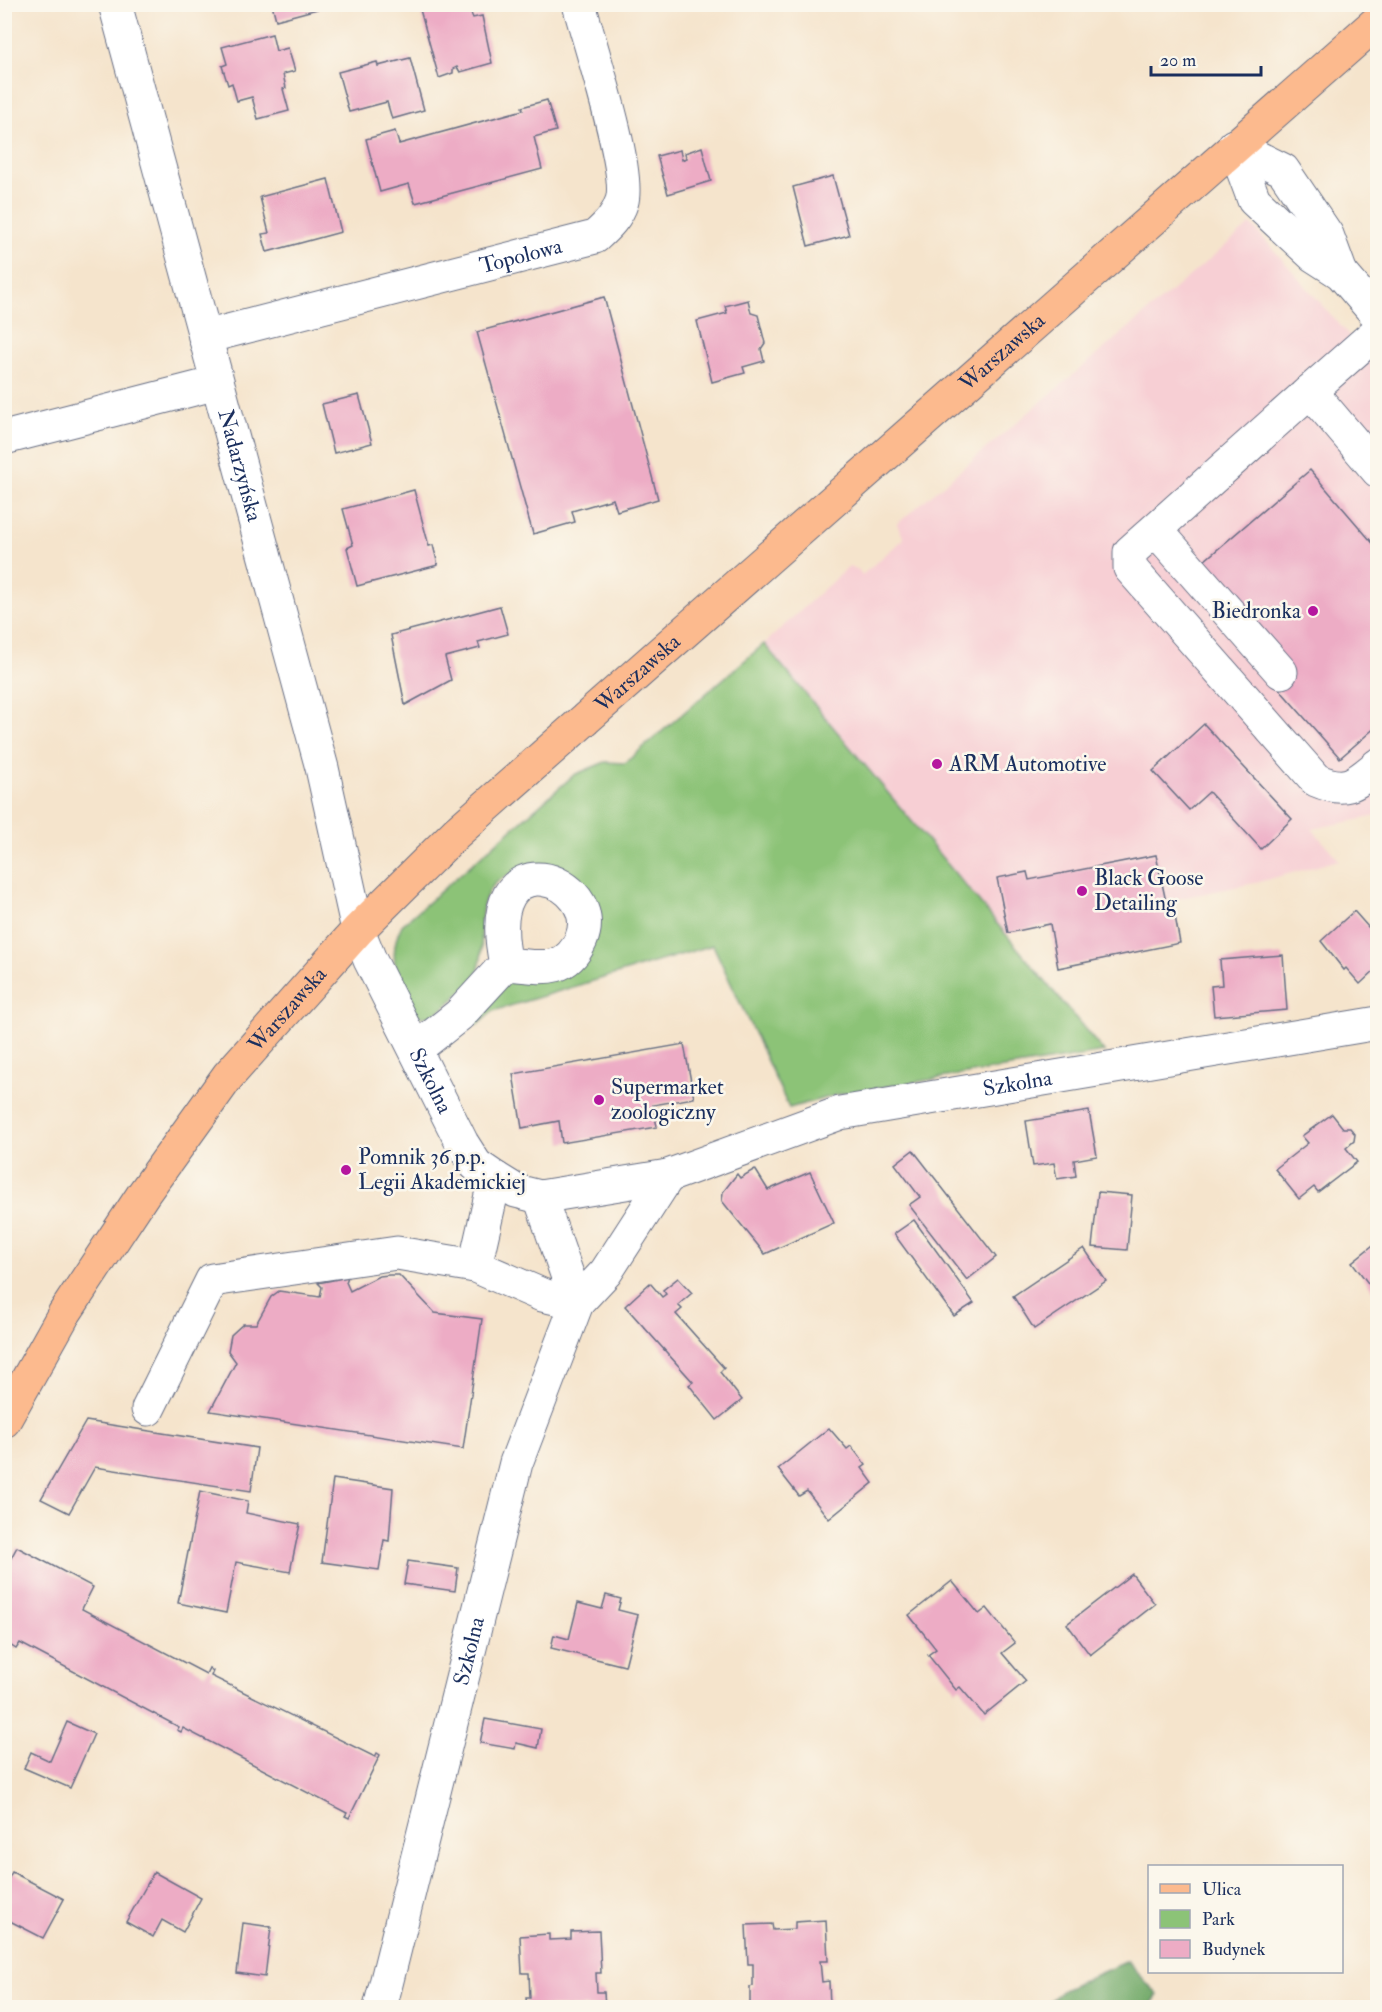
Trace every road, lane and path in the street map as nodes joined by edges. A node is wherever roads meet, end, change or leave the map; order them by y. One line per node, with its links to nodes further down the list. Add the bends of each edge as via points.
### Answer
1 (115, 4): 7 (street, Nadarzyńska)
2 (579, 4): 7 (street, Topolowa, via 622,166 622,199 612,222 595,237)
3 (1377, 21): 4 (main road, Warszawska)
4 (1234, 146): 5 (street, via 1254,200 1312,255 1341,273); 15 (main road, Warszawska, via 456,833)
5 (1377, 316)
6 (1377, 331): 9 (street)
7 (205, 337): 8 (street, Nadarzyńska)
8 (217, 382): 10 (street); 15 (street, Nadarzyńska, via 322,768)
9 (1310, 391): 11 (street); 12 (street)
10 (4, 438)
11 (1377, 471)
12 (1156, 530): 13 (street); 14 (street, via 1130,552 1130,568 1316,780 1335,788 1355,784)
13 (1281, 672)
14 (1377, 765)
15 (358, 930): 18 (street, Szkolna); 25 (main road, Warszawska, via 235,1068 200,1115 64,1314)
16 (506, 964): 18 (street, via 459,1015)
17 (1377, 1023): 19 (street, Szkolna, via 840,1113)
18 (416, 1049): 20 (street, Szkolna, via 462,1143 476,1165)
19 (668, 1176): 21 (street, Szkolna); 23 (street, Szkolna, via 606,1272)
20 (495, 1178): 21 (street, Szkolna, via 516,1191); 22 (street)
21 (540, 1197): 23 (street)
22 (475, 1266): 23 (street, via 542,1295); 24 (street, via 397,1253 212,1280)
23 (577, 1303): 26 (street, Szkolna, via 516,1463)
24 (148, 1409)
25 (4, 1421)
26 (380, 2007)

